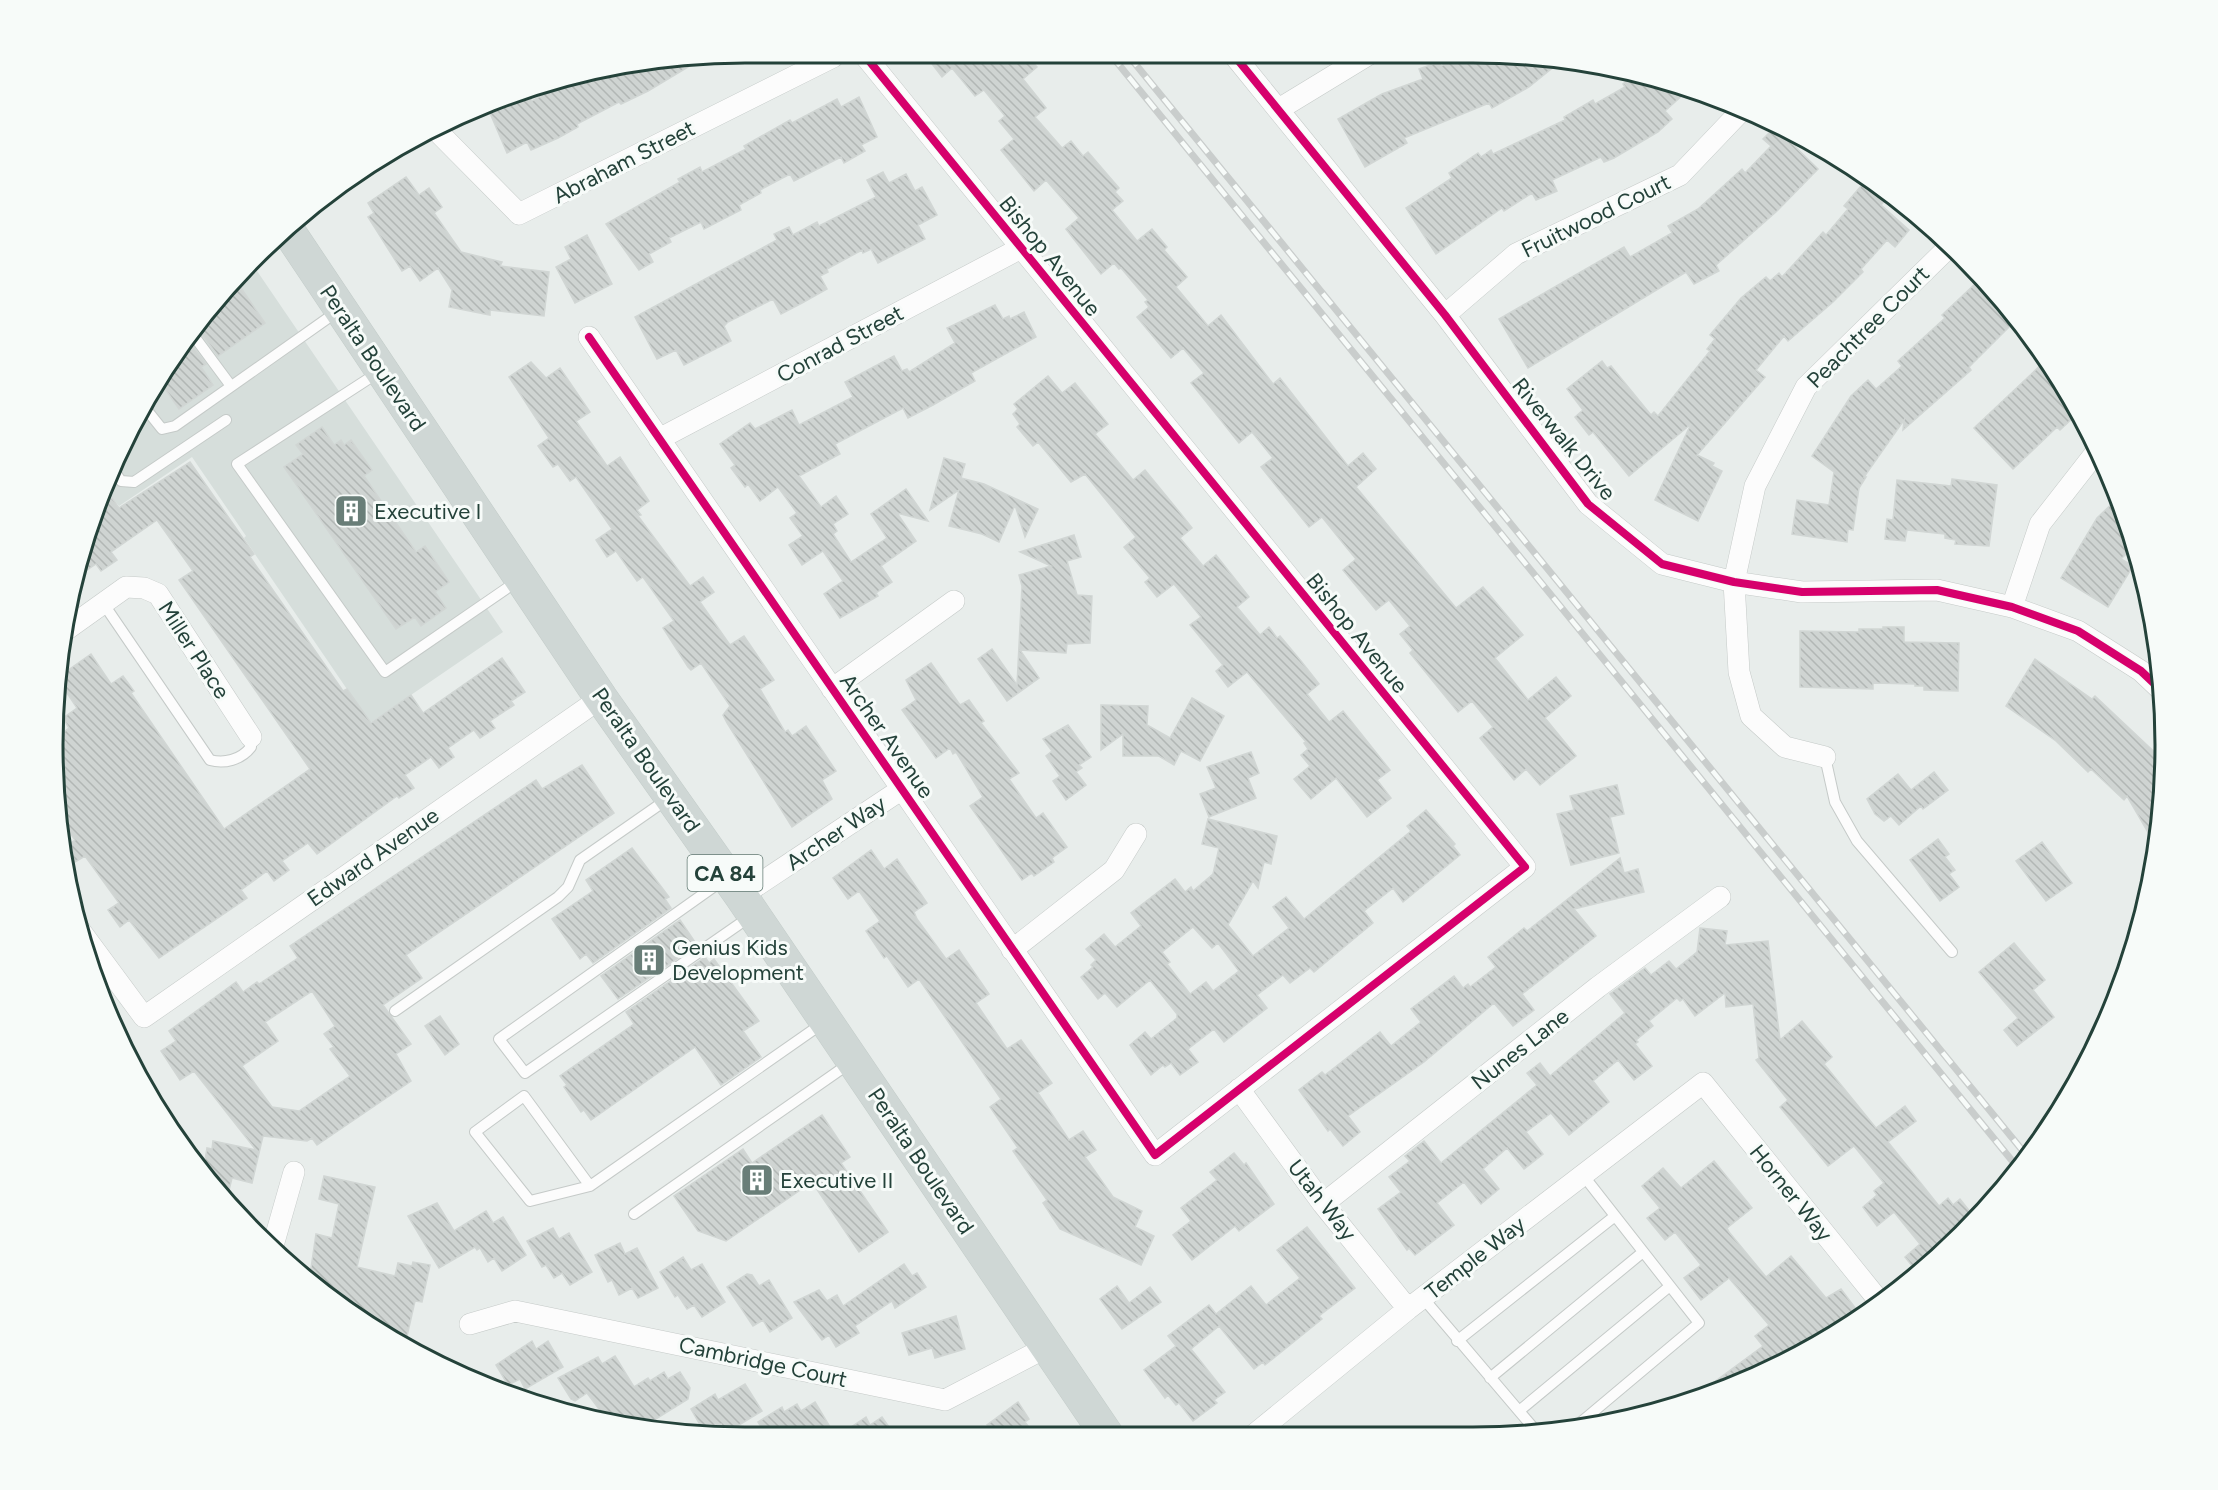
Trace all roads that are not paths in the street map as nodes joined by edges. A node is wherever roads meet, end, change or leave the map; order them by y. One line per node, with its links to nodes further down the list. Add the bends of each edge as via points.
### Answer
1 (821, 63): 7 (street, Abraham Street, via 519,214)
2 (871, 63): 9 (street, Bishop Avenue)
3 (1241, 63): 5 (street, Riverwalk Drive)
4 (1355, 63): 5 (street)
5 (1279, 109): 12 (street, Riverwalk Drive)
6 (1736, 116): 12 (street, Fruitwood Court, via 1680,175 1516,254)
7 (440, 134)
8 (291, 236): 11 (main road, Peralta Boulevard / CA 84)
9 (1021, 248): 19 (street, Conrad Street); 45 (street, Bishop Avenue, via 1525,867)
10 (1944, 252): 23 (street, Peachtree Court, via 1806,387 1755,486)
11 (340, 309): 15 (main road, Peralta Boulevard / CA 84); 16 (lane)
12 (1445, 315): 23 (street, Riverwalk Drive, via 1588,504 1662,564)
13 (588, 338): 19 (street, Archer Avenue)
14 (197, 340): 16 (lane)
15 (382, 370): 22 (main road, Peralta Boulevard / CA 84); 22 (lane, via 237,464 385,672)
16 (231, 386): 17 (lane, via 175,426 162,429)
17 (149, 413)
18 (226, 420): 21 (lane, via 134,482)
19 (659, 439): 29 (street, Archer Avenue)
20 (2092, 458): 26 (street, via 2040,524)
21 (118, 476)
22 (521, 578): 30 (main road, Peralta Boulevard / CA 84)
23 (1734, 582): 26 (street, Riverwalk Drive, via 1802,592 1937,590); 32 (street, Peachtree Court, via 1739,672 1751,716 1785,747)
24 (954, 601): 29 (street)
25 (103, 603): 27 (street, Miller Place); 31 (street, Miller Place, via 126,587 158,594); 31 (lane, via 210,760 219,763 240,757 251,747)
26 (2012, 607): 28 (street, Riverwalk Drive, via 2078,631)
27 (74, 624)
28 (2152, 681)
29 (832, 688): 33 (street, Archer Avenue)
30 (601, 698): 34 (main road, Peralta Boulevard / CA 84); 38 (street, Edward Avenue, via 144,1017)
31 (251, 737)
32 (1825, 757): 40 (lane, via 1835,802 1857,841)
33 (902, 789): 36 (street, Archer Way); 39 (street, Archer Avenue)
34 (671, 797): 36 (main road, Peralta Boulevard / CA 84); 41 (lane, via 580,860 568,887 558,897)
35 (1136, 834): 39 (street, via 1114,870)
36 (741, 896): 36 (lane, via 525,1073 499,1039); 42 (main road, Peralta Boulevard / CA 84)
37 (1720, 897): 50 (street, Nunes Lane, via 1598,987)
38 (95, 950)
39 (1012, 950): 46 (street, Archer Avenue)
40 (1952, 952)
41 (395, 1011)
42 (826, 1021): 43 (main road, Peralta Boulevard / CA 84); 49 (lane)
43 (853, 1061): 51 (lane); 60 (main road, Peralta Boulevard / CA 84)
44 (1703, 1083): 48 (street, Temple Way); 56 (street, Horner Way)
45 (1239, 1089): 46 (street, Bishop Avenue); 50 (street, Utah Way)
46 (1155, 1155)
47 (294, 1172): 53 (street)
48 (1583, 1175): 52 (lane); 57 (street, Temple Way)
49 (590, 1186): 49 (lane, via 524,1096 475,1132 530,1201)
50 (1323, 1204): 57 (street, Utah Way)
51 (634, 1214)
52 (1615, 1216): 54 (lane); 59 (lane)
53 (275, 1239)
54 (1643, 1252): 55 (lane); 61 (lane)
55 (1670, 1286): 62 (lane); 63 (lane, via 1699,1323)
56 (1875, 1296)
57 (1416, 1303): 59 (lane); 66 (street, Temple Way)
58 (470, 1324): 60 (street, Cambridge Court, via 516,1311 945,1400)
59 (1457, 1341): 61 (lane)
60 (1047, 1347): 65 (main road, Peralta Boulevard / CA 84)
61 (1490, 1378): 62 (lane)
62 (1519, 1411): 64 (lane)
63 (1587, 1417)
64 (1531, 1425)
65 (1093, 1427)
66 (1262, 1427)

